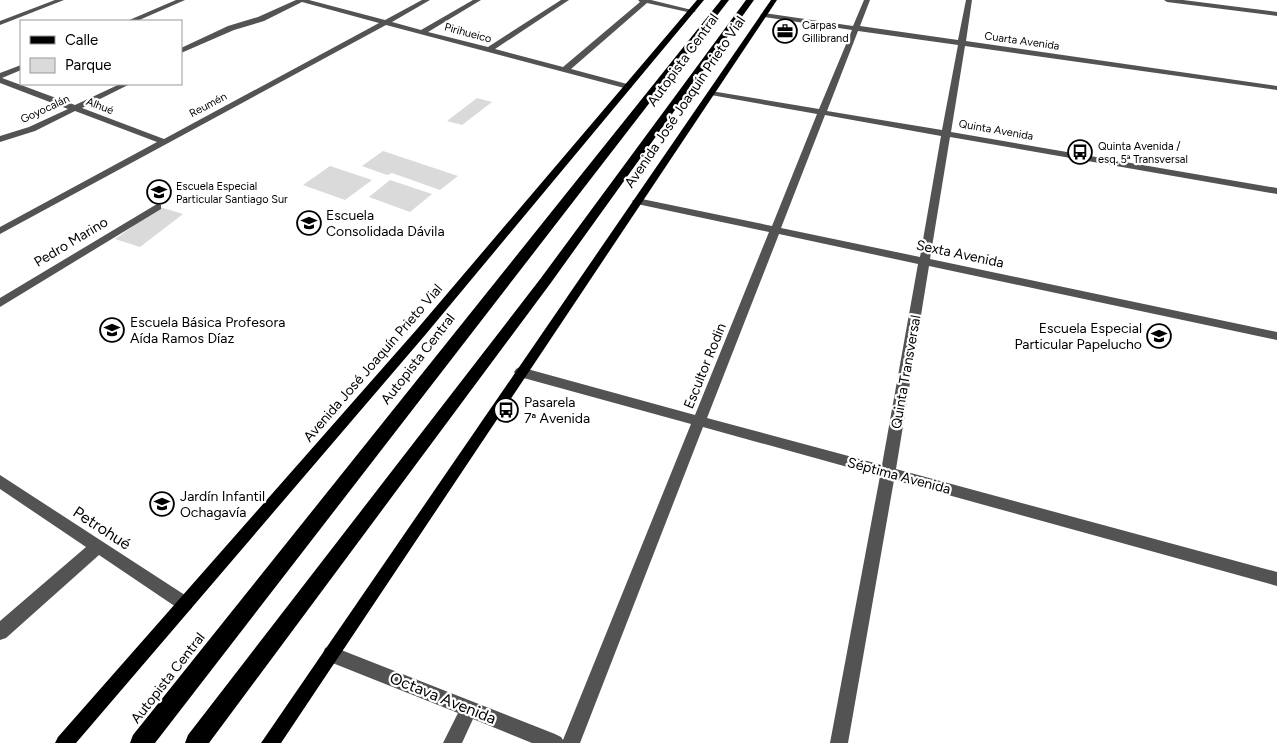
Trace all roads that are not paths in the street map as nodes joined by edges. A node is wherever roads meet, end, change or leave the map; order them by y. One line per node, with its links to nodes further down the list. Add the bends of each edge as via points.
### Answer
1 (61, 0): 21 (street)
2 (182, 0): 19 (street)
3 (302, 0): 15 (street, Pirihueico); 26 (street, via 261,20 232,28)
4 (427, 0): 20 (street, Reumén)
5 (478, 0): 23 (street)
6 (566, 0): 25 (street)
7 (643, 0): 16 (street); 28 (street)
8 (701, 0): 16 (main road, Avenida José Joaquín Prieto Vial)
9 (725, 0): 59 (highway, Autopista Central)
10 (750, 0): 60 (highway, Autopista Central, via 528,304)
11 (774, 0): 18 (main road, Avenida José Joaquín Prieto Vial)
12 (867, 0): 22 (street, Escultor Rodin)
13 (969, 0): 24 (street, Quinta Transversal)
14 (1167, 0): 17 (street)
15 (317, 2): 20 (street, Pirihueico)
16 (692, 11): 32 (main road, Avenida José Joaquín Prieto Vial)
17 (1277, 14)
18 (764, 15): 22 (street, Cuarta Avenida); 34 (main road, Avenida José Joaquín Prieto Vial)
19 (133, 20)
20 (386, 22): 23 (street, Pirihueico); 39 (street, Reumén)
21 (0, 23)
22 (856, 29): 24 (street, Cuarta Avenida); 36 (street, Escultor Rodin)
23 (422, 32): 25 (street, Pirihueico)
24 (962, 44): 33 (street, Cuarta Avenida); 37 (street, Quinta Transversal)
25 (489, 50): 28 (street, Pirihueico)
26 (182, 51)
27 (20, 67): 29 (street)
28 (565, 70): 32 (street, Pirihueico)
29 (0, 76)
30 (0, 80): 35 (street, Alhué)
31 (124, 85): 35 (street, Goyocalán)
32 (628, 87): 54 (main road, Avenida José Joaquín Prieto Vial)
33 (1277, 88)
34 (711, 92): 36 (street, Quinta Avenida); 41 (main road, Avenida José Joaquín Prieto Vial)
35 (75, 108): 38 (street, Goyocalán, via 32,129); 39 (street, Alhué)
36 (823, 112): 37 (street, Quinta Avenida); 43 (street, Escultor Rodin)
37 (947, 133): 40 (street, Quinta Avenida); 45 (street, Quinta Transversal)
38 (0, 139)
39 (164, 142): 44 (street, Reumén)
40 (1277, 191)
41 (637, 201): 43 (street, Sexta Avenida); 48 (main road, Avenida José Joaquín Prieto Vial)
42 (157, 207): 46 (street, Pedro Marino)
43 (776, 230): 45 (street, Sexta Avenida); 49 (street, Escultor Rodin)
44 (0, 231)
45 (925, 262): 47 (street, Sexta Avenida); 50 (street, Quinta Transversal)
46 (0, 303)
47 (1277, 336)
48 (520, 372): 49 (street, Séptima Avenida); 56 (main road, Avenida José Joaquín Prieto Vial)
49 (700, 421): 50 (street, Séptima Avenida); 64 (street, Escultor Rodin)
50 (888, 473): 53 (street, Séptima Avenida); 65 (street, Quinta Transversal)
51 (0, 481): 52 (street, Petrohué)
52 (98, 546): 54 (street, Petrohué); 55 (street)
53 (1277, 579)
54 (185, 604): 58 (main road, Avenida José Joaquín Prieto Vial)
55 (0, 632)
56 (331, 654): 57 (street, Octava Avenida); 61 (main road, Avenida José Joaquín Prieto Vial)
57 (469, 709): 62 (street); 63 (street, Octava Avenida)
58 (64, 743)
59 (141, 743)
60 (196, 743)
61 (270, 743)
62 (452, 743)
63 (555, 743)
64 (571, 743)
65 (839, 743)

